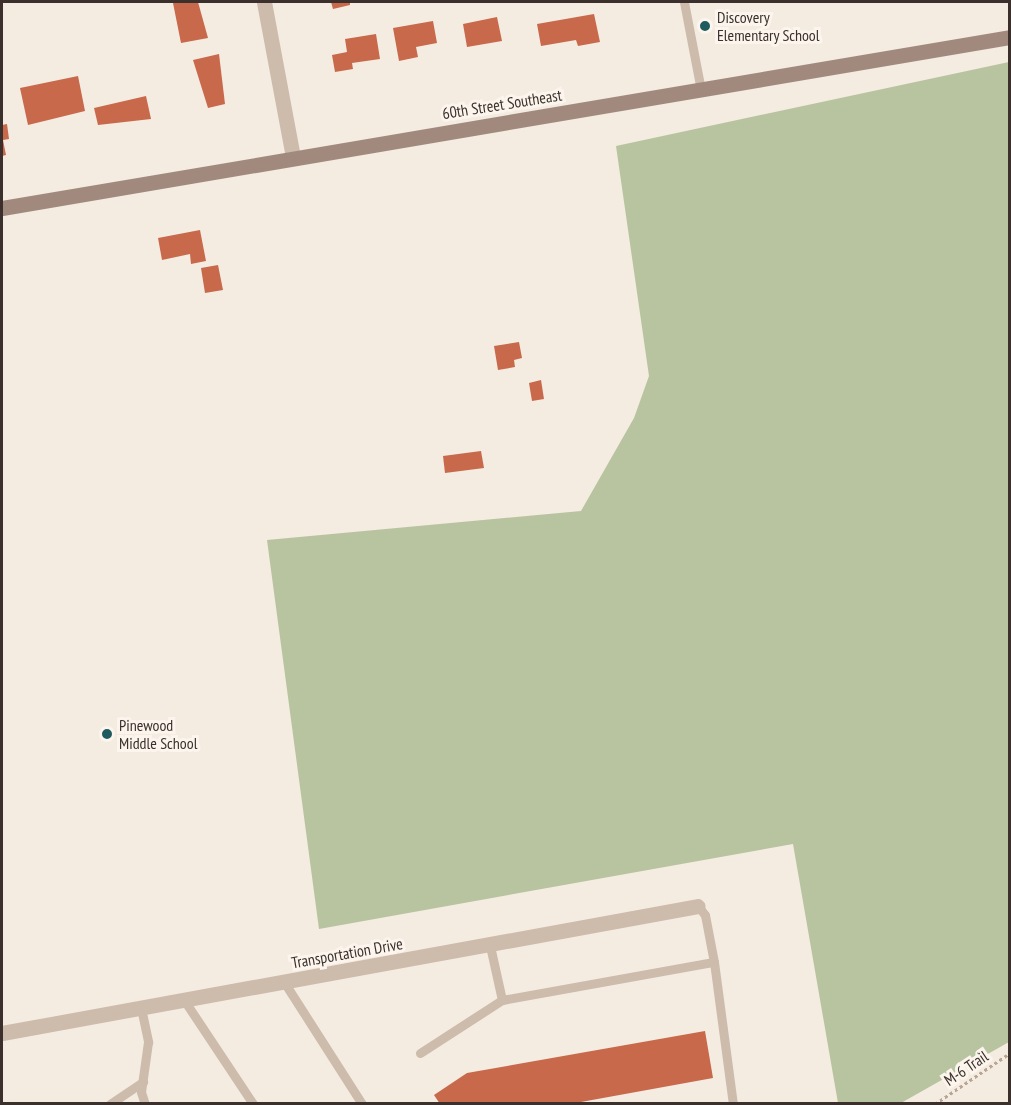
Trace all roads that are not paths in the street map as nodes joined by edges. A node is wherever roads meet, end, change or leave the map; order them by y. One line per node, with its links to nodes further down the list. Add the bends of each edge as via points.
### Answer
1 (264, 2): 5 (street)
2 (685, 2): 4 (lane)
3 (1010, 37): 4 (main road, 60th Street Southeast)
4 (701, 90): 5 (main road, 60th Street Southeast)
5 (293, 157): 6 (main road, 60th Street Southeast)
6 (2, 208)
7 (698, 906): 8 (street, Transportation Drive); 9 (lane, via 705,915)
8 (490, 946): 10 (street, Transportation Drive); 12 (lane)
9 (714, 962): 12 (lane); 21 (lane)
10 (284, 982): 11 (street, Transportation Drive); 20 (lane)
11 (184, 1000): 13 (street, Transportation Drive); 19 (lane)
12 (502, 1000): 15 (lane)
13 (141, 1008): 14 (street, Transportation Drive); 16 (lane, via 148,1042)
14 (2, 1033)
15 (420, 1053)
16 (143, 1082): 17 (lane); 18 (lane)
17 (110, 1104)
18 (145, 1104)
19 (254, 1104)
20 (362, 1104)
21 (733, 1104)

